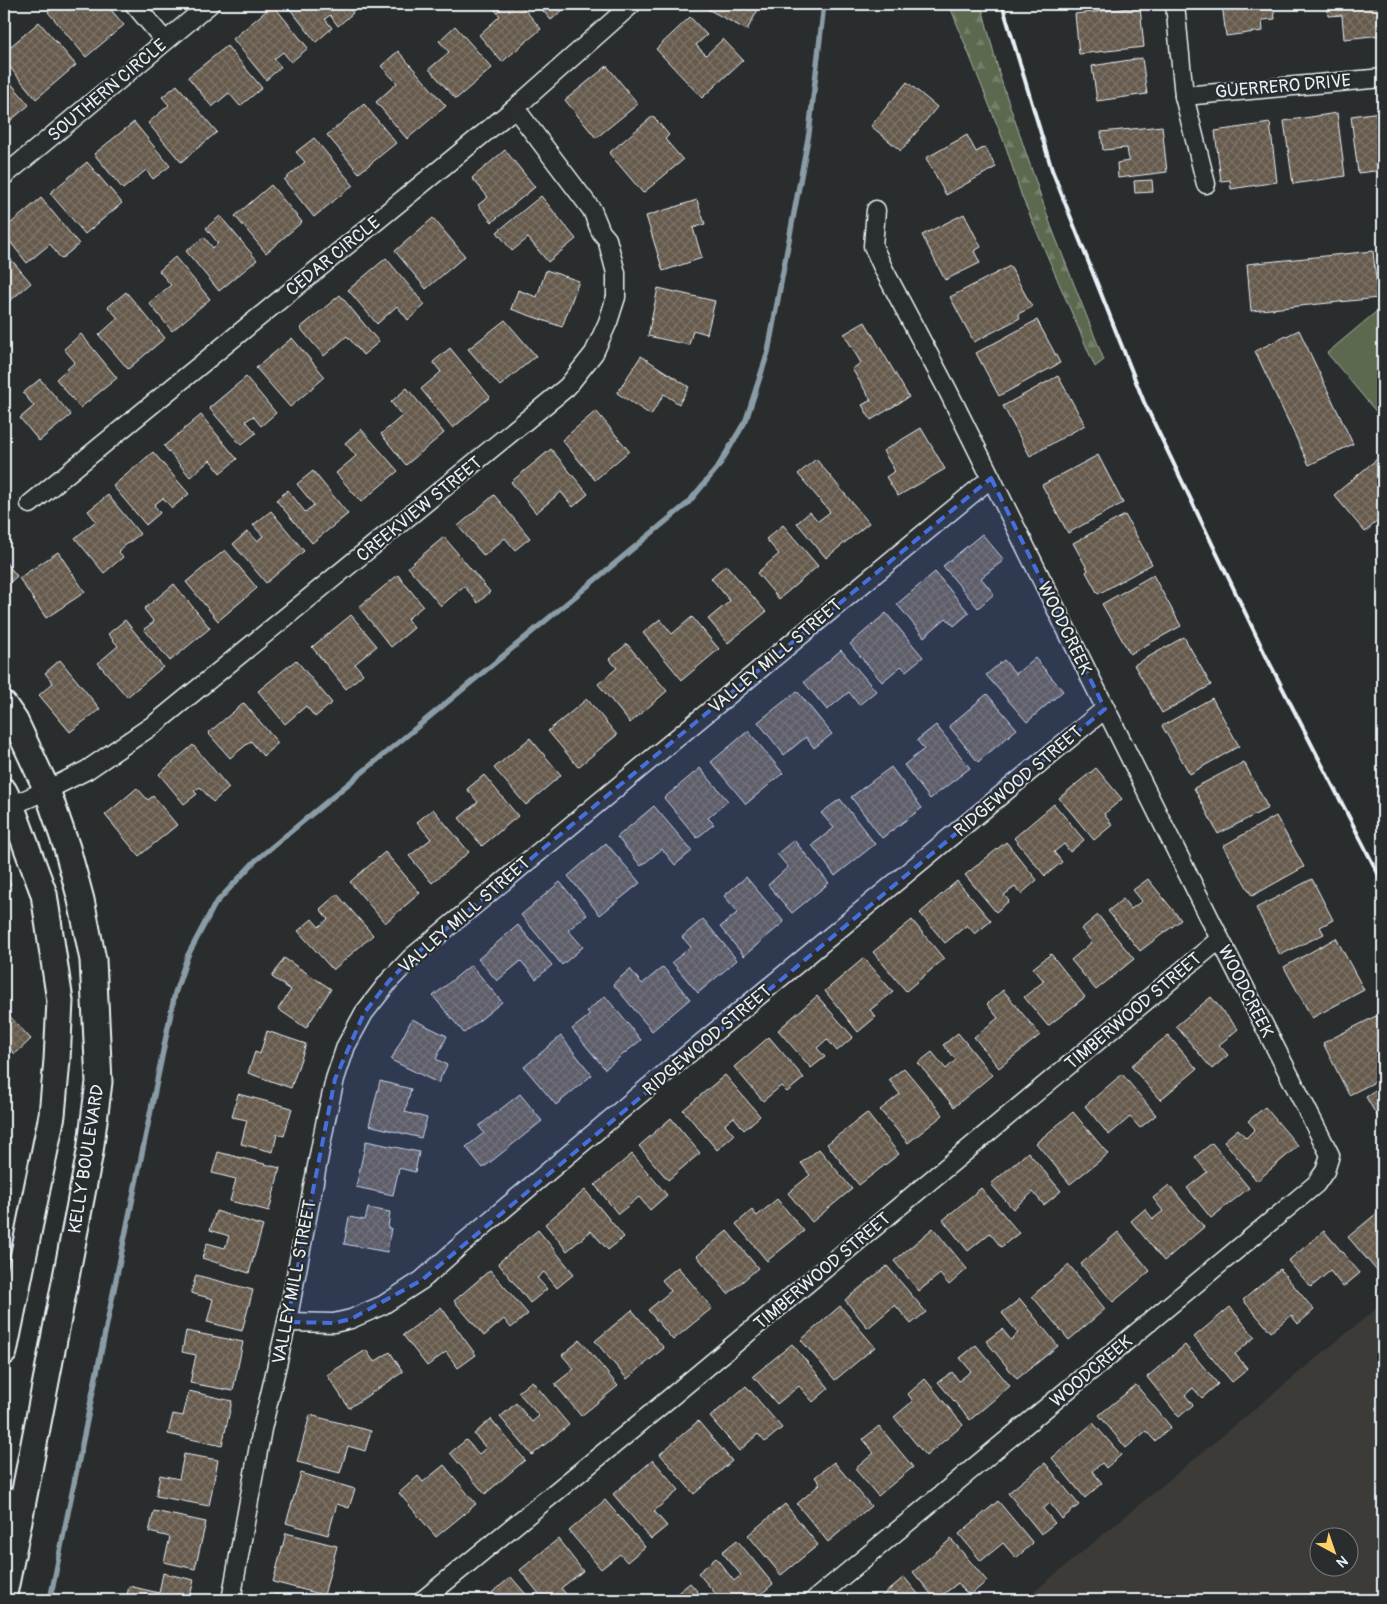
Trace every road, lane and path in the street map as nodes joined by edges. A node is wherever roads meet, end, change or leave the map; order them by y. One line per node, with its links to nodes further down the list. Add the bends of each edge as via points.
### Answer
1 (134, 4): 5 (street)
2 (210, 4): 5 (street, SOUTHERN CIRCLE)
3 (632, 4): 8 (street, CEDAR CIRCLE)
4 (1175, 4): 7 (street)
5 (165, 41): 9 (street, SOUTHERN CIRCLE)
6 (1383, 78): 7 (street, GUERRERO DRIVE)
7 (1184, 96): 10 (street)
8 (515, 108): 13 (street, CEDAR CIRCLE); 16 (street, CREEKVIEW STREET, via 592,210 607,239 616,273 616,298 594,353 567,387 156,724 87,770)
9 (4, 176)
10 (1206, 184)
11 (876, 210): 12 (street, WOODCREEK, via 873,246)
12 (991, 478): 15 (street, WOODCREEK); 19 (street, VALLEY MILL STREET, via 412,957 389,981 364,1013 346,1046 335,1078)
13 (30, 504)
14 (4, 705): 16 (main road, KELLY BOULEVARD, via 15,721)
15 (1105, 710): 18 (street, WOODCREEK); 19 (street, RIDGEWOOD STREET, via 678,1063 422,1280 351,1319 334,1323)
16 (47, 790): 17 (street, CREEKVIEW STREET); 21 (main road, KELLY BOULEVARD, via 68,848 94,960 99,1082 90,1152)
17 (6, 802): 20 (main road, via 44,894 60,1001 52,1115)
18 (1220, 939): 24 (street, TIMBERWOOD STREET); 25 (street, WOODCREEK, via 1330,1155 1325,1171 1316,1184)
19 (288, 1322): 23 (street, VALLEY MILL STREET, via 262,1429)
20 (4, 1352)
21 (14, 1499): 22 (main road, KELLY BOULEVARD)
22 (4, 1594)
23 (231, 1600)
24 (423, 1600)
25 (814, 1600)

